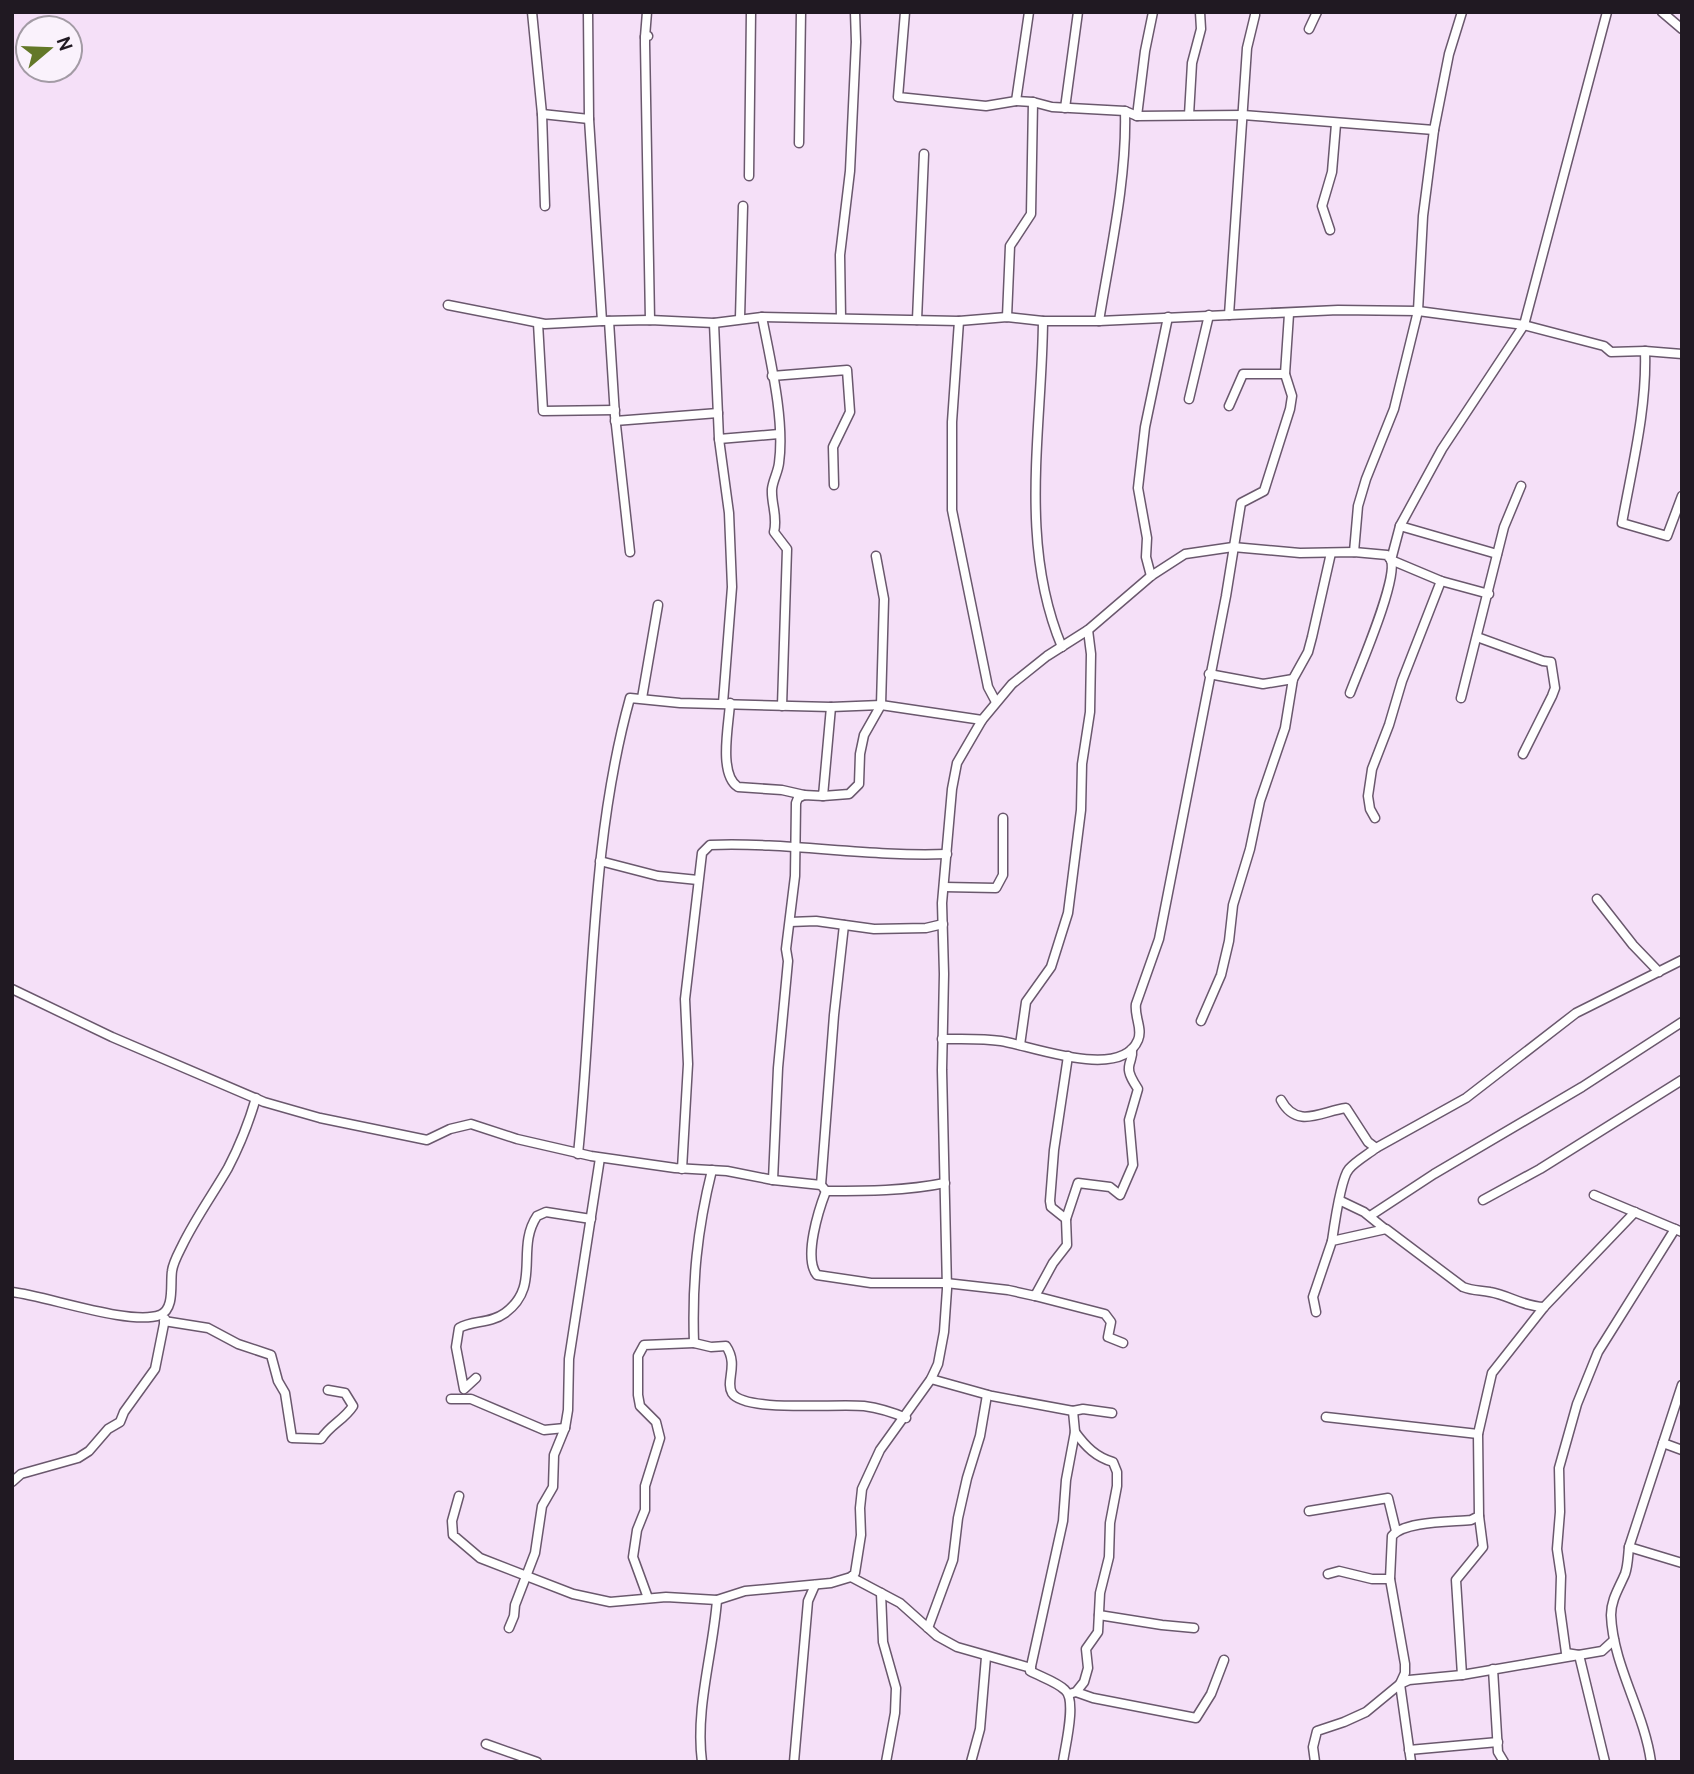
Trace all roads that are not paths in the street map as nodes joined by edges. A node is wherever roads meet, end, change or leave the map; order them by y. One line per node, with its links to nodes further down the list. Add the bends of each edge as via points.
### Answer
1 (532, 12): 23 (street)
2 (588, 12): 27 (street)
3 (647, 12): 46 (street)
4 (751, 12): 32 (street)
5 (801, 12): 30 (street)
6 (855, 12): 45 (street, via 850,171 840,255)
7 (905, 12): 19 (street, via 898,97 986,106)
8 (1029, 12): 19 (street)
9 (1077, 12): 21 (street)
10 (1153, 12): 26 (street)
11 (1200, 12): 24 (street)
12 (1317, 12): 17 (street)
13 (1462, 12): 29 (street)
14 (1607, 12): 54 (street)
15 (1662, 12): 18 (street)
16 (1255, 15): 25 (street, via 1247,48)
17 (1308, 29)
18 (1682, 29)
19 (1016, 101): 20 (street)
20 (1033, 102): 21 (street); 42 (street, via 1031,214 1010,246)
21 (1065, 107): 22 (street)
22 (1125, 111): 26 (street); 51 (street)
23 (542, 114): 27 (street); 33 (street)
24 (1189, 115): 25 (street); 26 (street)
25 (1243, 115): 28 (street); 40 (street)
26 (1137, 116)
27 (589, 119): 48 (street)
28 (1336, 124): 29 (street); 35 (street, via 1332,172 1322,206)
29 (1434, 130): 37 (street)
30 (799, 143)
31 (924, 154): 47 (street)
32 (749, 176)
33 (545, 206)
34 (743, 206): 44 (street)
35 (1330, 230)
36 (447, 304): 52 (street)
37 (1418, 311): 38 (street); 54 (street); 72 (street, via 1394,409 1358,506)
38 (1289, 314): 40 (street); 57 (street)
39 (1209, 315): 40 (street); 43 (street); 59 (street)
40 (1229, 315)
41 (762, 317): 44 (street); 45 (street); 58 (street)
42 (1007, 317): 49 (street); 50 (street)
43 (1168, 317): 51 (street); 77 (street, via 1145,427 1138,488)
44 (740, 318): 53 (street)
45 (841, 318): 47 (street)
46 (650, 320): 48 (street); 53 (street)
47 (917, 320): 49 (street)
48 (606, 321): 52 (street); 61 (street)
49 (959, 321): 89 (street, via 952,510 988,687)
50 (1044, 321): 51 (street); 83 (street, via 1034,511 1043,590)
51 (1099, 321)
52 (538, 323): 61 (street, via 543,411)
53 (713, 323): 62 (street)
54 (1524, 325): 55 (street, via 1604,346 1611,352); 69 (street, via 1442,449)
55 (1645, 351): 56 (street); 68 (street, via 1637,445 1622,523 1667,536)
56 (1682, 354)
57 (1285, 374): 60 (street, via 1243,374); 70 (street, via 1292,396 1290,409 1264,491 1241,503)
58 (772, 376): 64 (street); 66 (street, via 847,370 850,412 834,447)
59 (1189, 398)
60 (1229, 407)
61 (614, 410): 63 (street)
62 (718, 413): 63 (street); 65 (street)
63 (615, 421): 71 (street)
64 (779, 435): 65 (street); 92 (street, via 772,491 777,520 774,532 787,550)
65 (719, 439): 90 (street, via 732,587)
66 (834, 485)
67 (1521, 486): 74 (street)
68 (1682, 496)
69 (1400, 526): 74 (street); 76 (street)
70 (1233, 547): 73 (street); 77 (street, via 1185,554); 84 (street)
71 (630, 552)
72 (1354, 552): 73 (street); 76 (street, via 1387,555)
73 (1331, 553): 85 (street, via 1308,652)
74 (1497, 554): 79 (street)
75 (876, 556): 91 (street, via 884,599)
76 (1391, 560): 78 (street); 86 (street, via 1376,626)
77 (1151, 576): 81 (street)
78 (1441, 581): 79 (street); 99 (street, via 1372,769 1368,796)
79 (1489, 594): 82 (street)
80 (658, 605): 87 (street)
81 (1088, 630): 83 (street); 115 (street, via 1090,712 1068,913 1051,967 1026,1002)
82 (1477, 637): 88 (street); 95 (street, via 1551,662 1555,688)
83 (1062, 648): 89 (street, via 1012,684)
84 (1209, 674): 85 (street, via 1263,684); 116 (street, via 1158,939 1136,1004 1140,1031)
85 (1293, 679): 112 (street, via 1284,728 1233,905 1221,975)
86 (1350, 693)
87 (642, 698): 90 (street); 102 (street, via 630,698 623,725)
88 (1461, 698)
89 (996, 702): 94 (street)
90 (727, 703): 92 (street); 96 (street, via 726,766 732,783)
91 (881, 705): 93 (street); 94 (street); 97 (street, via 864,734 859,784 849,794)
92 (782, 706): 93 (street)
93 (831, 706): 97 (street)
94 (982, 720): 101 (street, via 957,763)
95 (1524, 754)
96 (804, 795): 97 (street); 100 (street, via 796,803)
97 (823, 796)
98 (1003, 818): 104 (street, via 1003,876 996,888)
99 (1375, 818)
100 (795, 846): 101 (street, via 876,854); 103 (street, via 710,845 702,853); 106 (street)
101 (947, 854): 104 (street)
102 (600, 861): 103 (street, via 658,876); 122 (street)
103 (698, 880): 124 (street, via 685,999 688,1064)
104 (944, 887): 107 (street)
105 (1597, 899): 110 (street)
106 (790, 922): 108 (street); 126 (street)
107 (943, 924): 108 (street, via 874,929); 114 (street)
108 (844, 925): 128 (street)
109 (1682, 960): 110 (street)
110 (1658, 972): 121 (street, via 1576,1013 1466,1098)
111 (12, 989): 119 (street)
112 (1201, 1021)
113 (1682, 1022): 133 (street)
114 (942, 1039): 115 (street); 127 (street)
115 (1020, 1045): 117 (street)
116 (1132, 1049): 117 (street, via 1108,1059); 135 (street, via 1129,1067 1138,1089 1129,1120 1133,1165 1121,1195 1110,1187 1079,1183)
117 (1068, 1056): 135 (street, via 1050,1201)
118 (1682, 1080): 130 (street)
119 (256, 1098): 122 (street, via 320,1118 427,1140 471,1124); 143 (street, via 228,1167 172,1268)
120 (1281, 1100): 121 (street, via 1297,1116 1311,1118 1346,1108)
121 (1376, 1148): 131 (street, via 1348,1170)
122 (578, 1154): 123 (street)
123 (600, 1158): 124 (street); 134 (street)
124 (682, 1169): 125 (street)
125 (712, 1170): 126 (street); 146 (street, via 694,1271)
126 (773, 1180): 128 (street)
127 (945, 1183): 128 (street, via 892,1191); 139 (street)
128 (824, 1188): 139 (street, via 814,1228 812,1265 817,1275 871,1283)
129 (1594, 1195): 132 (street)
130 (1483, 1200)
131 (1341, 1201): 133 (street); 138 (street)
132 (1635, 1212): 137 (street); 142 (street)
133 (1370, 1216): 136 (street)
134 (591, 1219): 148 (street, via 546,1212 537,1216 531,1226 526,1286 519,1301 491,1321 459,1328 456,1347 464,1389); 158 (street, via 569,1359)
135 (1066, 1219): 141 (street, via 1068,1245)
136 (1386, 1229): 138 (street); 142 (street, via 1463,1287)
137 (1679, 1230): 183 (street, via 1598,1352 1559,1468 1560,1609 1566,1653)
138 (1332, 1241): 144 (street, via 1313,1297)
139 (946, 1283): 141 (street); 149 (street, via 944,1332)
140 (12, 1292): 143 (street, via 130,1316 161,1314)
141 (1035, 1296): 147 (street, via 1105,1314 1111,1322 1108,1337)
142 (1544, 1307): 160 (street, via 1492,1373)
143 (167, 1309): 145 (street)
144 (1316, 1312)
145 (164, 1321): 151 (street, via 208,1328 271,1355 285,1393 292,1438 321,1439 329,1426 347,1415 353,1406 345,1393); 163 (street, via 155,1370 120,1422 78,1458 21,1474)
146 (694, 1343): 157 (street, via 726,1346 733,1363 732,1392 745,1402 865,1406); 176 (street, via 644,1345 638,1356 640,1406 656,1422 660,1438 645,1486 645,1510 634,1557)
147 (1123, 1343)
148 (476, 1378)
149 (931, 1379): 152 (street); 157 (street)
150 (1682, 1385): 161 (street)
151 (328, 1390)
152 (987, 1395): 154 (street); 180 (street, via 958,1518 953,1560)
153 (451, 1399): 158 (street, via 471,1399 544,1430)
154 (1073, 1411): 155 (street); 159 (street)
155 (1112, 1413)
156 (1326, 1417): 160 (street)
157 (905, 1418): 172 (street, via 880,1450 862,1489 858,1559)
158 (565, 1428): 170 (street, via 554,1455 553,1487 542,1506 535,1553)
159 (1075, 1432): 178 (street, via 1085,1446 1114,1462 1117,1472); 186 (street, via 1063,1521)
160 (1478, 1434): 166 (street)
161 (1663, 1443): 162 (street); 168 (street)
162 (1682, 1450)
163 (12, 1482)
164 (459, 1496): 170 (street, via 453,1535 480,1558)
165 (1310, 1511): 167 (street, via 1388,1498)
166 (1479, 1516): 167 (street); 188 (street, via 1483,1547 1456,1580)
167 (1396, 1531): 173 (street)
168 (1629, 1548): 169 (street); 182 (street, via 1626,1572 1612,1605)
169 (1682, 1563)
170 (526, 1574): 176 (street, via 573,1594 610,1602); 179 (street)
171 (1328, 1574): 173 (street, via 1339,1571)
172 (851, 1577): 174 (street); 175 (street)
173 (1390, 1579): 189 (street, via 1405,1664)
174 (814, 1585): 177 (street, via 745,1591); 196 (street, via 808,1601)
175 (881, 1593): 180 (street); 197 (street, via 883,1642 896,1688)
176 (648, 1598): 177 (street)
177 (717, 1600): 195 (street, via 702,1704)
178 (1099, 1615): 181 (street); 190 (street, via 1098,1632 1086,1649 1084,1682)
179 (509, 1628)
180 (928, 1628): 184 (street, via 957,1647)
181 (1194, 1628)
182 (1614, 1640): 183 (street, via 1602,1651); 204 (street)
183 (1579, 1655): 187 (street); 203 (street)
184 (986, 1657): 186 (street); 198 (street, via 980,1729)
185 (1224, 1660): 190 (street, via 1196,1718)
186 (1031, 1668): 190 (street)
187 (1493, 1670): 188 (street); 191 (street)
188 (1462, 1675): 189 (street)
189 (1400, 1684): 193 (street); 200 (street, via 1367,1712 1317,1731)
190 (1073, 1693): 199 (street)
191 (1498, 1742): 193 (street); 202 (street)
192 (486, 1744): 194 (street)
193 (1409, 1750): 201 (street)
194 (537, 1762)
195 (702, 1762)
196 (794, 1762)
197 (886, 1762)
198 (971, 1762)
199 (1063, 1762)
200 (1315, 1762)
201 (1411, 1762)
202 (1504, 1762)
203 (1605, 1762)
204 (1651, 1762)

